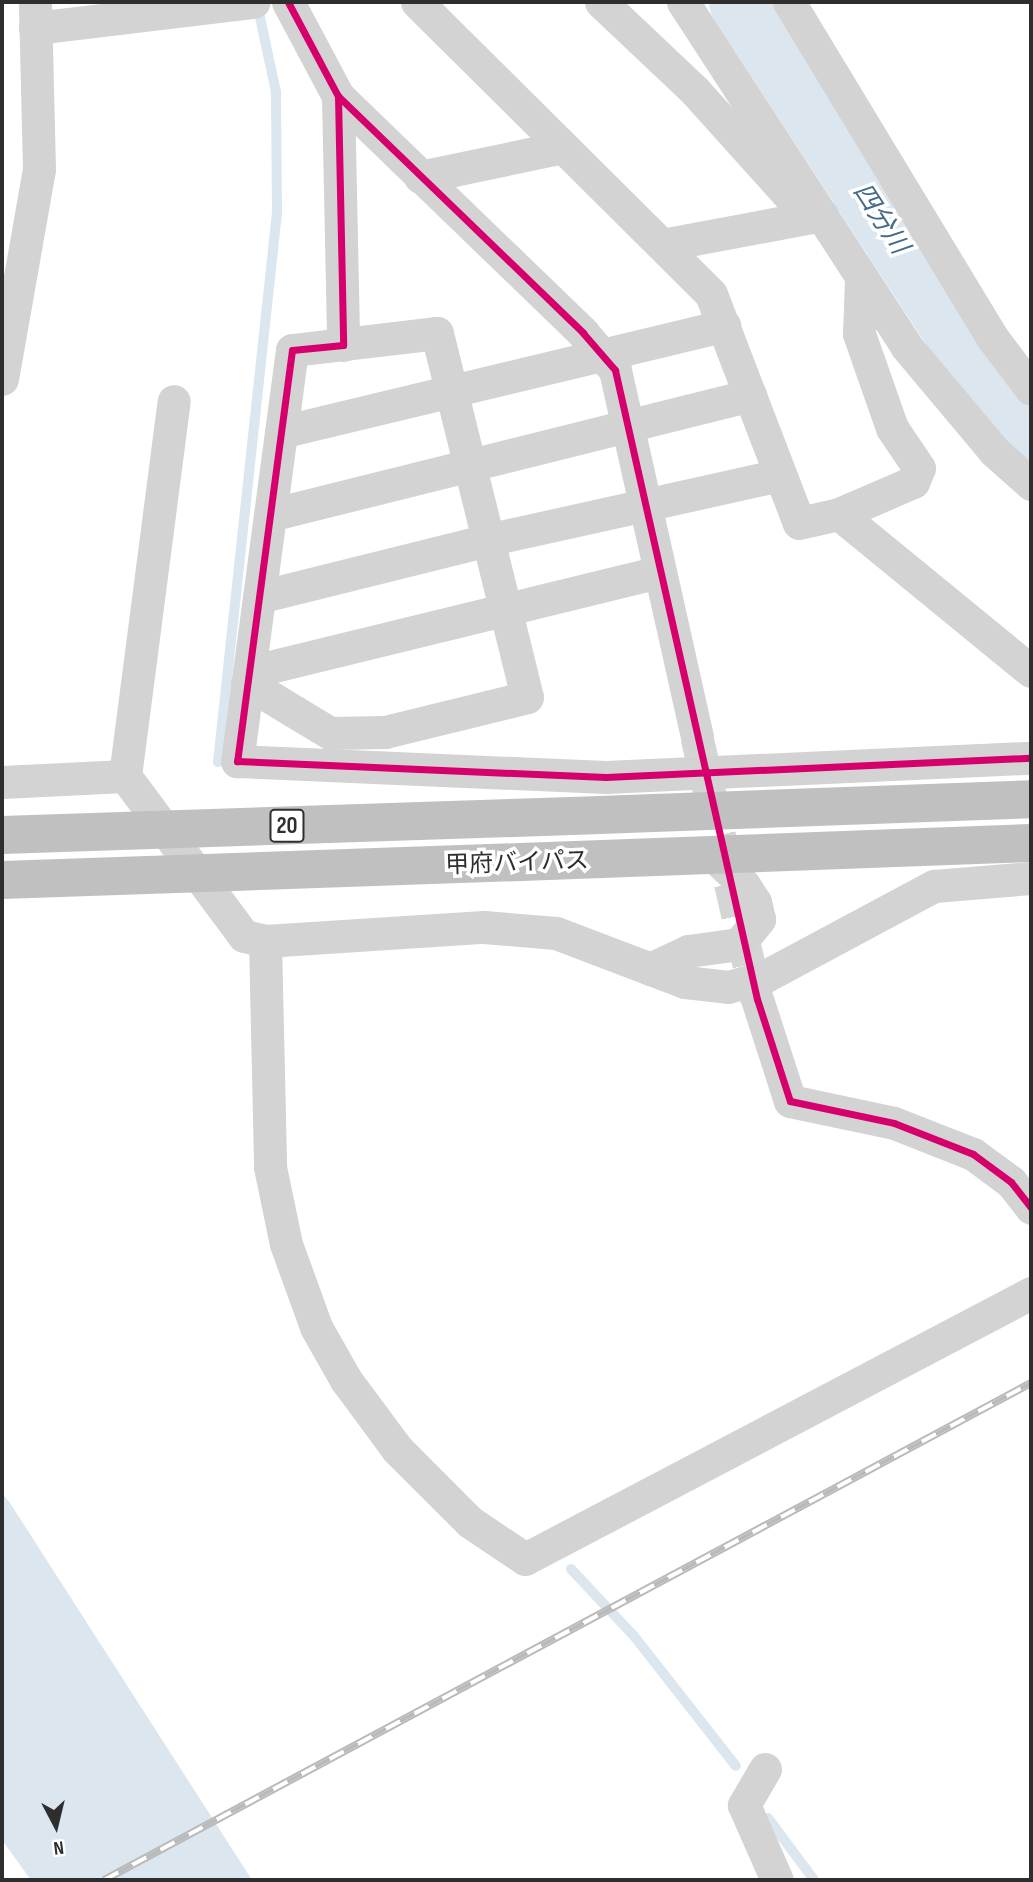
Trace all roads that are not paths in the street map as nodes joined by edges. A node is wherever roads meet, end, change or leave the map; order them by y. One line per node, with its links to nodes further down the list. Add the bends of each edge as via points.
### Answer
1 (288, 2): 8 (street)
2 (601, 2): 11 (street)
3 (683, 2): 11 (street)
4 (789, 2): 19 (street, via 991,336)
5 (243, 3): 7 (street)
6 (430, 4): 9 (street)
7 (35, 15): 13 (street, via 38,169)
8 (338, 96): 10 (street); 16 (street)
9 (563, 147): 10 (street); 12 (street)
10 (420, 177): 17 (street)
11 (816, 216): 12 (street); 14 (street)
12 (662, 245): 15 (street, via 711,294)
13 (12, 262): 18 (street)
14 (862, 280): 27 (street, via 905,346 994,451); 30 (street, via 859,334 892,428 919,468 913,482)
15 (724, 326): 17 (street); 21 (street)
16 (343, 345): 20 (street, via 437,333); 24 (street, via 292,350)
17 (602, 355): 20 (street); 23 (street, via 615,370)
18 (2, 379)
19 (1031, 389)
20 (449, 390): 24 (street); 25 (street)
21 (750, 394): 23 (street); 26 (street)
22 (174, 401): 39 (street)
23 (627, 426): 25 (street); 28 (street)
24 (281, 432): 29 (street)
25 (468, 466): 29 (street); 31 (street)
26 (780, 475): 28 (street); 30 (street, via 799,523)
27 (1031, 484)
28 (644, 504): 31 (street); 32 (street)
29 (270, 514): 33 (street)
30 (839, 514): 35 (street)
31 (487, 540): 33 (street); 34 (street)
32 (659, 572): 34 (street); 37 (street)
33 (259, 597): 36 (street)
34 (505, 609): 36 (street); 36 (street, via 527,696 386,732 330,733)
35 (1031, 671)
36 (248, 678): 38 (street, via 237,761 606,777)
37 (697, 737)
38 (1031, 758)
39 (125, 776): 40 (street); 47 (street, via 244,936)
40 (2, 782)
41 (1031, 799): 42 (highway, 甲府バイパス / 20, bridge)
42 (2, 835)
43 (1031, 843): 44 (highway, 甲府バイパス / 20)
44 (714, 856): 46 (highway, 甲府バイパス / 20, bridge); 48 (street, via 744,885 759,919 739,944 688,951)
45 (1031, 878): 48 (street, via 934,886 764,977 728,986 685,982)
46 (2, 880)
47 (265, 941): 48 (street, via 484,927 556,933); 51 (street, via 270,1167 286,1244 316,1326 346,1380 397,1449 470,1522 525,1559)
48 (650, 969)
49 (757, 999): 50 (street, via 790,1101 894,1123 974,1154 1011,1182)
50 (1031, 1208)
51 (1031, 1293)
52 (765, 1769): 53 (street, via 744,1805)
53 (777, 1880)

